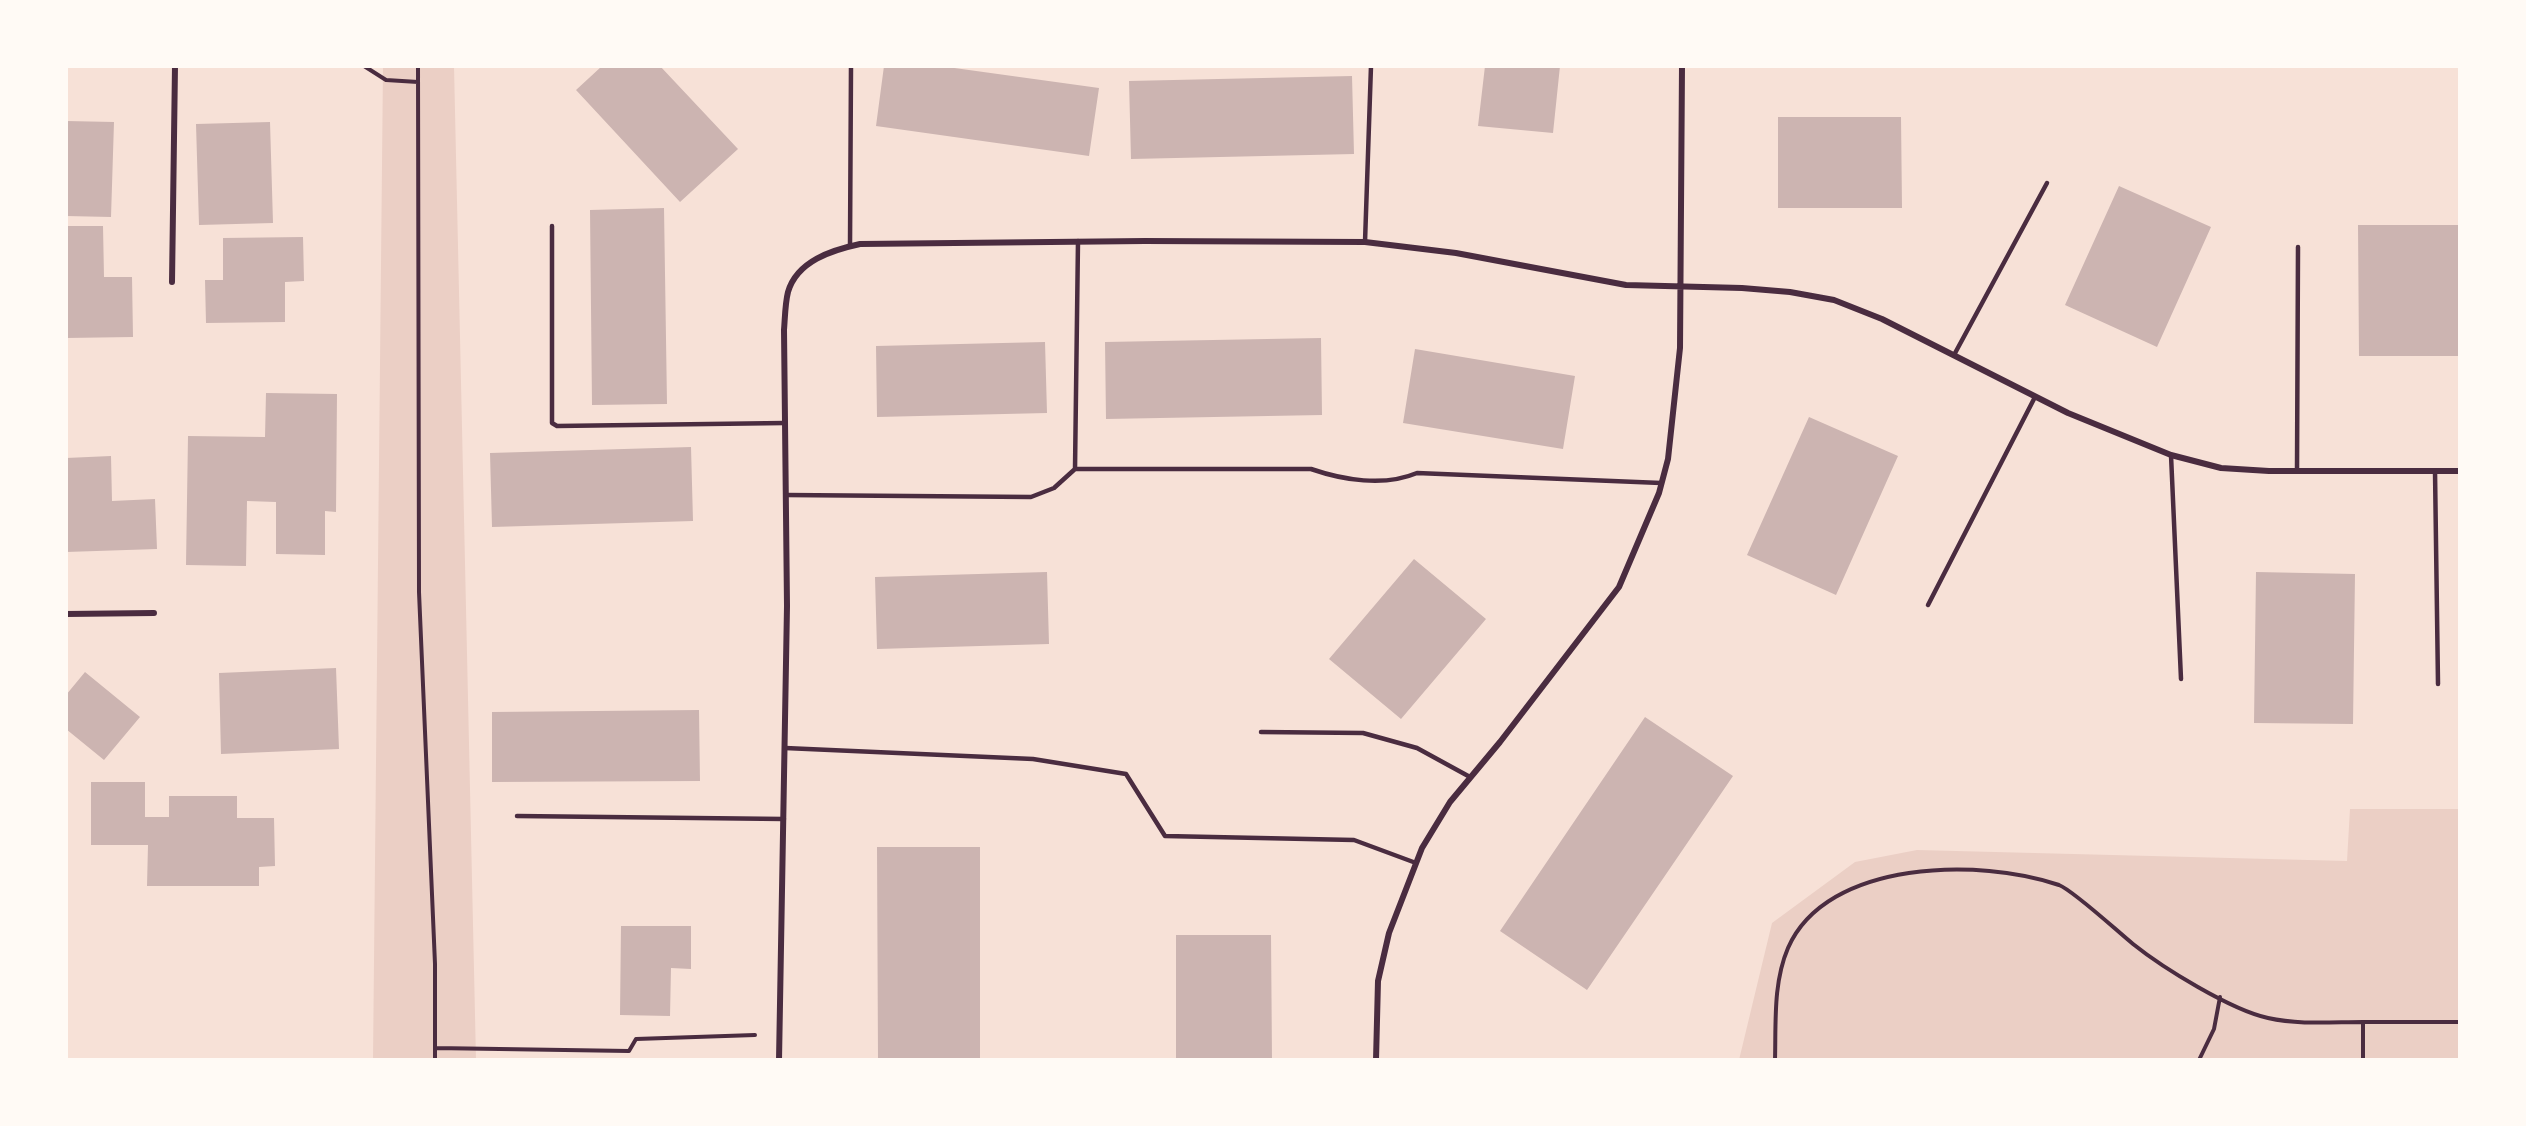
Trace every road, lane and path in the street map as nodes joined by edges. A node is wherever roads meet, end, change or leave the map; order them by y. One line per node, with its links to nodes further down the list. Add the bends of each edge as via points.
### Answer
1 (175, 66): 14 (street)
2 (364, 66): 7 (path, via 386,80)
3 (418, 66): 7 (path)
4 (851, 66): 12 (lane)
5 (1371, 66): 11 (lane)
6 (1682, 66): 15 (street)
7 (418, 82): 41 (path, via 419,592)
8 (2047, 183): 16 (lane)
9 (552, 226): 18 (lane, via 552,423)
10 (1078, 241): 11 (street); 12 (street); 20 (lane)
11 (1365, 242): 15 (street, via 1456,253 1626,285)
12 (850, 246): 18 (street, via 814,259 802,269 789,291 784,330)
13 (2298, 247): 21 (lane)
14 (172, 282)
15 (1679, 287): 16 (street, via 1751,289 1834,300); 24 (street, via 1680,348 1668,459)
16 (1954, 355): 17 (street)
17 (2035, 397): 19 (street); 26 (lane)
18 (785, 423): 25 (street)
19 (2171, 455): 21 (street, via 2221,468); 29 (lane)
20 (1075, 469): 24 (lane, via 1311,469 1338,478 1400,480 1417,473); 25 (lane, via 1054,488 1031,497)
21 (2297, 470): 22 (street)
22 (2435, 471): 23 (street); 30 (lane)
23 (2460, 471)
24 (1661, 483): 33 (street, via 1618,587)
25 (786, 495): 32 (street)
26 (1928, 605)
27 (154, 613): 28 (street)
28 (66, 614)
29 (2181, 679)
30 (2438, 684)
31 (1261, 732): 33 (lane, via 1363,733 1418,748)
32 (785, 748): 35 (street); 36 (lane, via 1033,759 1126,774 1166,837 1354,840)
33 (1470, 777): 36 (street, via 1450,802)
34 (517, 816): 35 (lane)
35 (785, 819): 40 (street)
36 (1416, 863): 44 (street, via 1389,933 1378,981)
37 (2220, 998): 38 (path, via 2268,1018); 45 (path, via 2149,956 2061,886 2017,875 1965,870 1898,874 1839,895 1803,925 1780,969); 46 (path, via 2214,1029)
38 (2363, 1022): 39 (path); 47 (path)
39 (2460, 1022)
40 (779, 1036): 41 (path, via 636,1039 629,1051); 43 (street)
41 (435, 1048): 42 (path)
42 (435, 1060)
43 (779, 1060)
44 (1376, 1060)
45 (1775, 1060)
46 (2199, 1060)
47 (2363, 1060)

